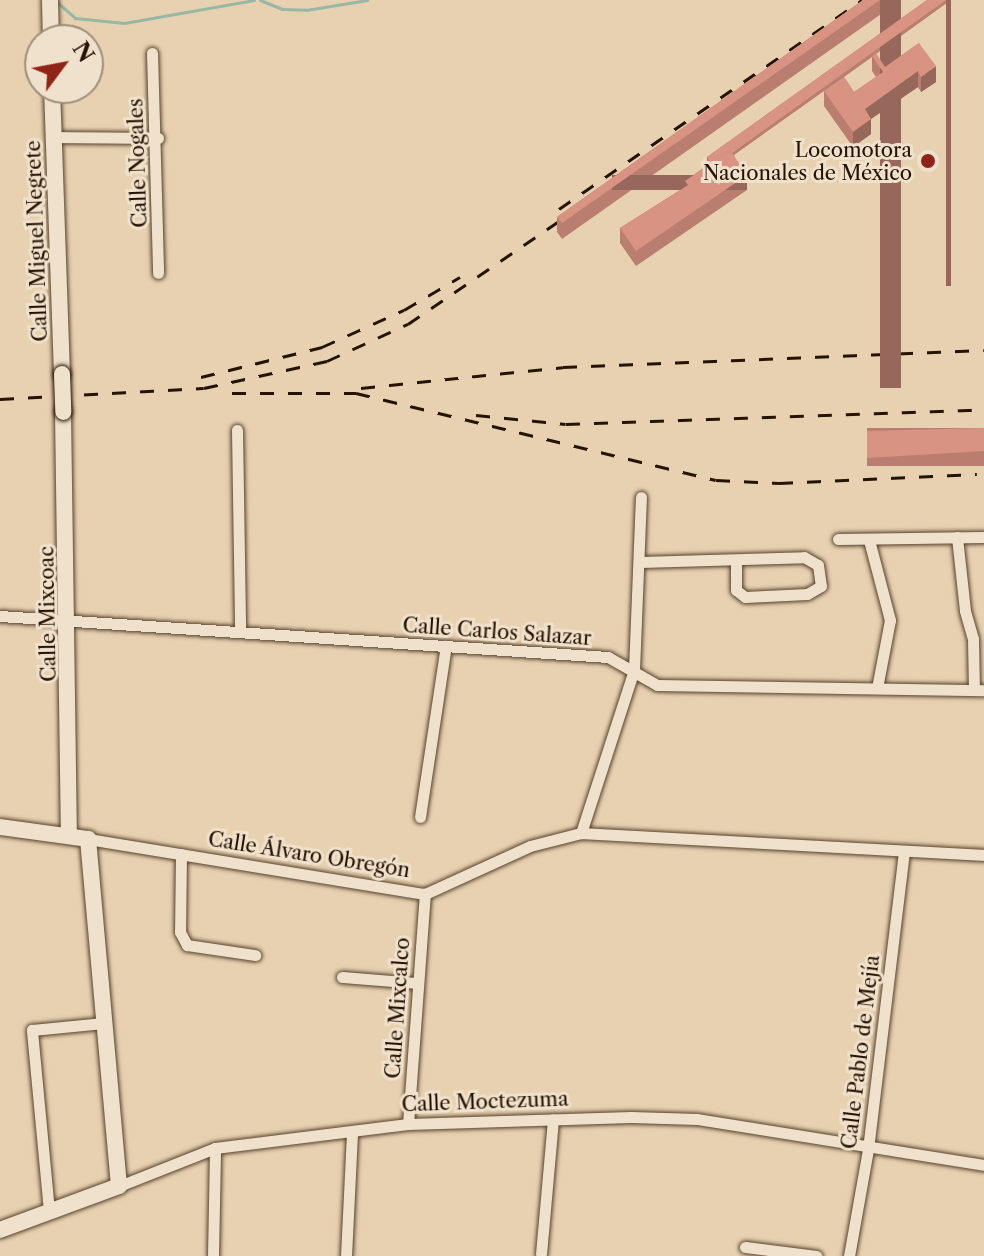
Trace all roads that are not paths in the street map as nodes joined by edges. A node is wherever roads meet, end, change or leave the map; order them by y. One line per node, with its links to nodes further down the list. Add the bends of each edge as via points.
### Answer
1 (50, 0): 2 (street)
2 (51, 24)
3 (152, 53): 6 (street, Calle Nogales)
4 (52, 104): 5 (street, Calle Miguel Negrete)
5 (52, 137): 6 (street); 8 (street, Calle Miguel Negrete, bridge)
6 (158, 138): 7 (street, Calle Nogales)
7 (158, 273)
8 (63, 393): 18 (street, Calle Mixcoac, bridge)
9 (237, 430): 19 (street)
10 (641, 497): 16 (street)
11 (957, 537): 12 (street); 14 (street); 23 (street)
12 (984, 537)
13 (838, 539): 14 (street)
14 (869, 540): 22 (street, via 890,620)
15 (736, 561): 15 (street, via 804,557 821,572 821,586 807,594 745,597 736,590); 16 (street)
16 (640, 562): 21 (street)
17 (0, 616): 18 (street, Calle Carlos Salazar)
18 (69, 618): 19 (street, Calle Carlos Salazar); 27 (street, Calle Mixcoac)
19 (240, 631): 20 (street, Calle Carlos Salazar)
20 (446, 646): 21 (street, Calle Carlos Salazar, via 608,657); 24 (street)
21 (634, 670): 22 (street, Calle Carlos Salazar, via 657,685); 26 (street)
22 (877, 688): 23 (street, Calle Carlos Salazar)
23 (979, 690)
24 (420, 817)
25 (0, 827): 27 (street, Calle Álvaro Obregón)
26 (581, 833): 29 (street, Calle Álvaro Obregón); 32 (street, Calle Álvaro Obregón, via 530,846)
27 (69, 834): 28 (street, Calle Álvaro Obregón)
28 (88, 839): 30 (street, Calle Álvaro Obregón); 36 (street)
29 (904, 852): 31 (street, Calle Álvaro Obregón); 41 (street, Calle Pablo de Mejía)
30 (181, 854): 32 (street, Calle Álvaro Obregón); 33 (street, via 180,932 187,945)
31 (984, 855)
32 (425, 894): 35 (street, Calle Mixcalco)
33 (255, 955)
34 (342, 977): 35 (street)
35 (416, 983): 38 (street, Calle Mixcalco)
36 (104, 1023): 43 (street); 44 (street, via 32,1030)
37 (553, 1120): 38 (street, Calle Moctezuma); 41 (street, Calle Moctezuma, via 697,1119); 47 (street)
38 (408, 1124): 39 (street, Calle Moctezuma)
39 (352, 1132): 40 (street, Calle Moctezuma); 49 (street)
40 (215, 1148): 43 (street, Calle Moctezuma); 48 (street)
41 (868, 1149): 42 (street, Calle Moctezuma); 51 (street, Calle Pablo de Mejía)
42 (984, 1165)
43 (119, 1186): 44 (street, Calle Moctezuma)
44 (49, 1211): 45 (street, Calle Moctezuma)
45 (0, 1230)
46 (745, 1247): 50 (street)
47 (541, 1254)
48 (213, 1256)
49 (346, 1256)
50 (816, 1256)
51 (849, 1256)

